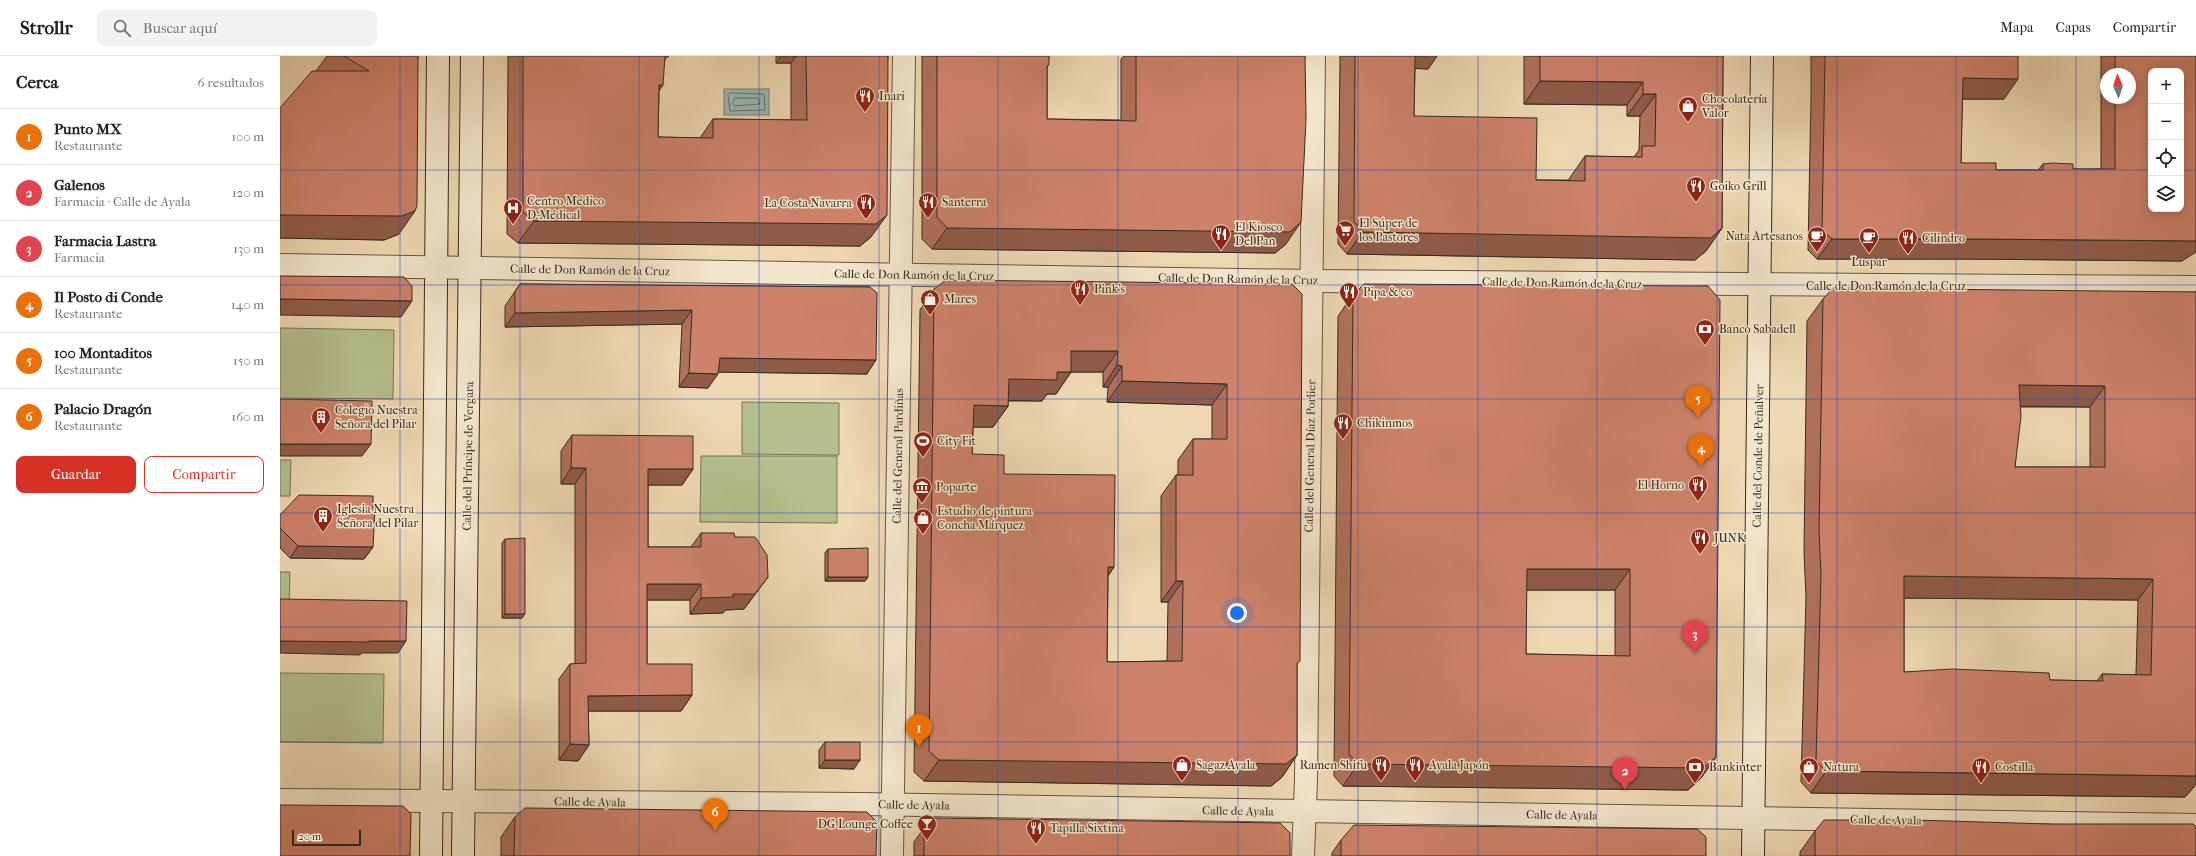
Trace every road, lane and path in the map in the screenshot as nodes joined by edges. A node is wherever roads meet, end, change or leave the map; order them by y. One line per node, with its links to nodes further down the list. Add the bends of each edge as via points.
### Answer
1 (438, 56): 7 (street)
2 (472, 56): 8 (street, Calle del Príncipe de Vergara)
3 (904, 56): 9 (street, Calle del General Pardiñas)
4 (1314, 56): 10 (street, Calle del General Díaz Porlier)
5 (1762, 56): 11 (street, Calle del Conde de Peñalver)
6 (280, 265): 7 (street, Calle de Don Ramón de la Cruz)
7 (436, 267): 8 (street, Calle de Don Ramón de la Cruz); 14 (street)
8 (470, 268): 9 (street, Calle de Don Ramón de la Cruz); 15 (street, Calle del Príncipe de Vergara)
9 (901, 275): 10 (street, Calle de Don Ramón de la Cruz); 16 (street, Calle del General Pardiñas)
10 (1312, 281): 11 (street, Calle de Don Ramón de la Cruz); 17 (street, Calle del General Díaz Porlier)
11 (1759, 285): 12 (street, Calle de Don Ramón de la Cruz); 18 (street, Calle del Conde de Peñalver)
12 (2196, 287)
13 (280, 800): 14 (street, Calle de Ayala)
14 (432, 800): 15 (street, Calle de Ayala); 20 (street)
15 (463, 801): 16 (street, Calle de Ayala); 21 (street, Calle del Príncipe de Vergara)
16 (892, 805): 17 (street, Calle de Ayala); 22 (street, Calle del General Pardiñas)
17 (1305, 812): 18 (street, Calle de Ayala); 23 (street, Calle del General Díaz Porlier)
18 (1754, 818): 19 (street, Calle de Ayala); 24 (street, Calle del Conde de Peñalver)
19 (2196, 825)
20 (431, 856)
21 (463, 856)
22 (892, 856)
23 (1304, 856)
24 (1753, 856)

